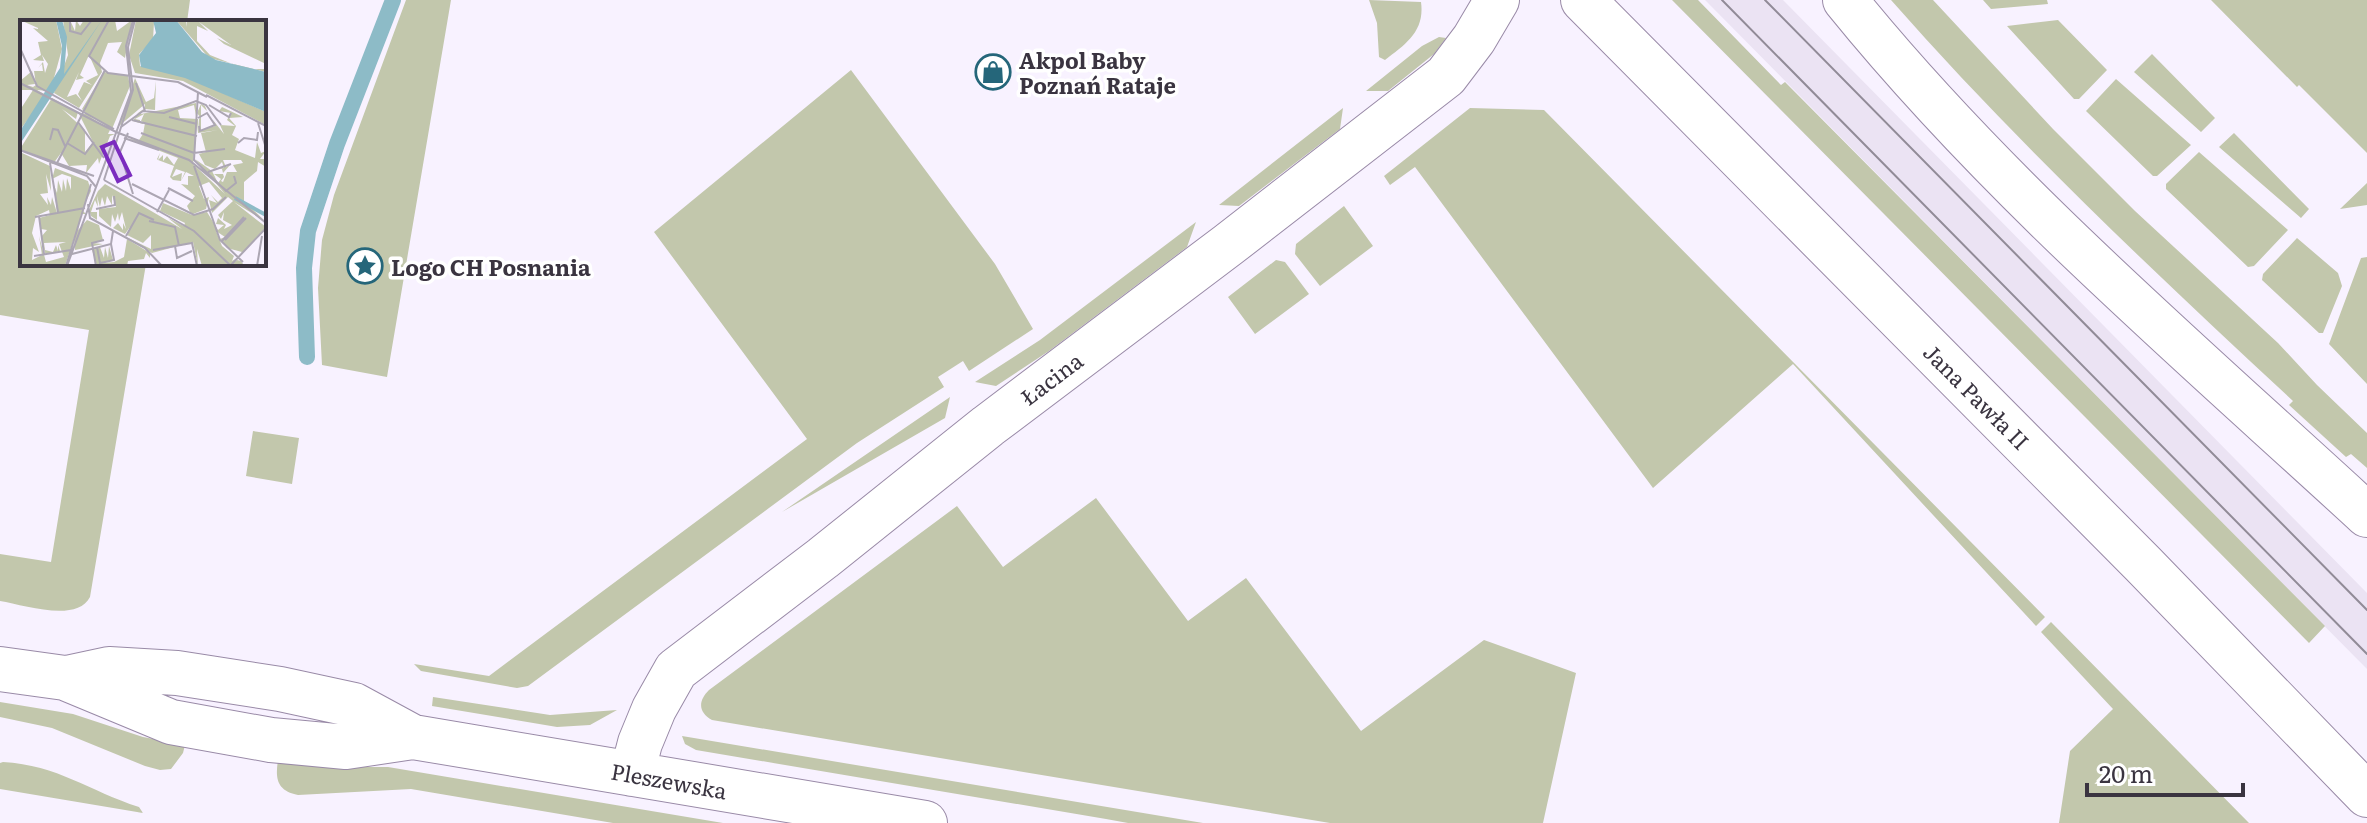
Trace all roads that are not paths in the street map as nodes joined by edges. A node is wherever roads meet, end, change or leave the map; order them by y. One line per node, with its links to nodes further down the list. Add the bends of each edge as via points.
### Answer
1 (1497, 0): 6 (street, Łacina, via 1446,76 676,670 640,743)
2 (1583, 0): 7 (street, Jana Pawła II)
3 (1845, 0): 4 (street, via 2033,206)
4 (2367, 515)
5 (0, 669): 6 (street, Pleszewska, via 65,678 171,722 271,740 346,747 413,737)
6 (632, 774): 8 (street, Pleszewska)
7 (2367, 795)
8 (925, 823)

